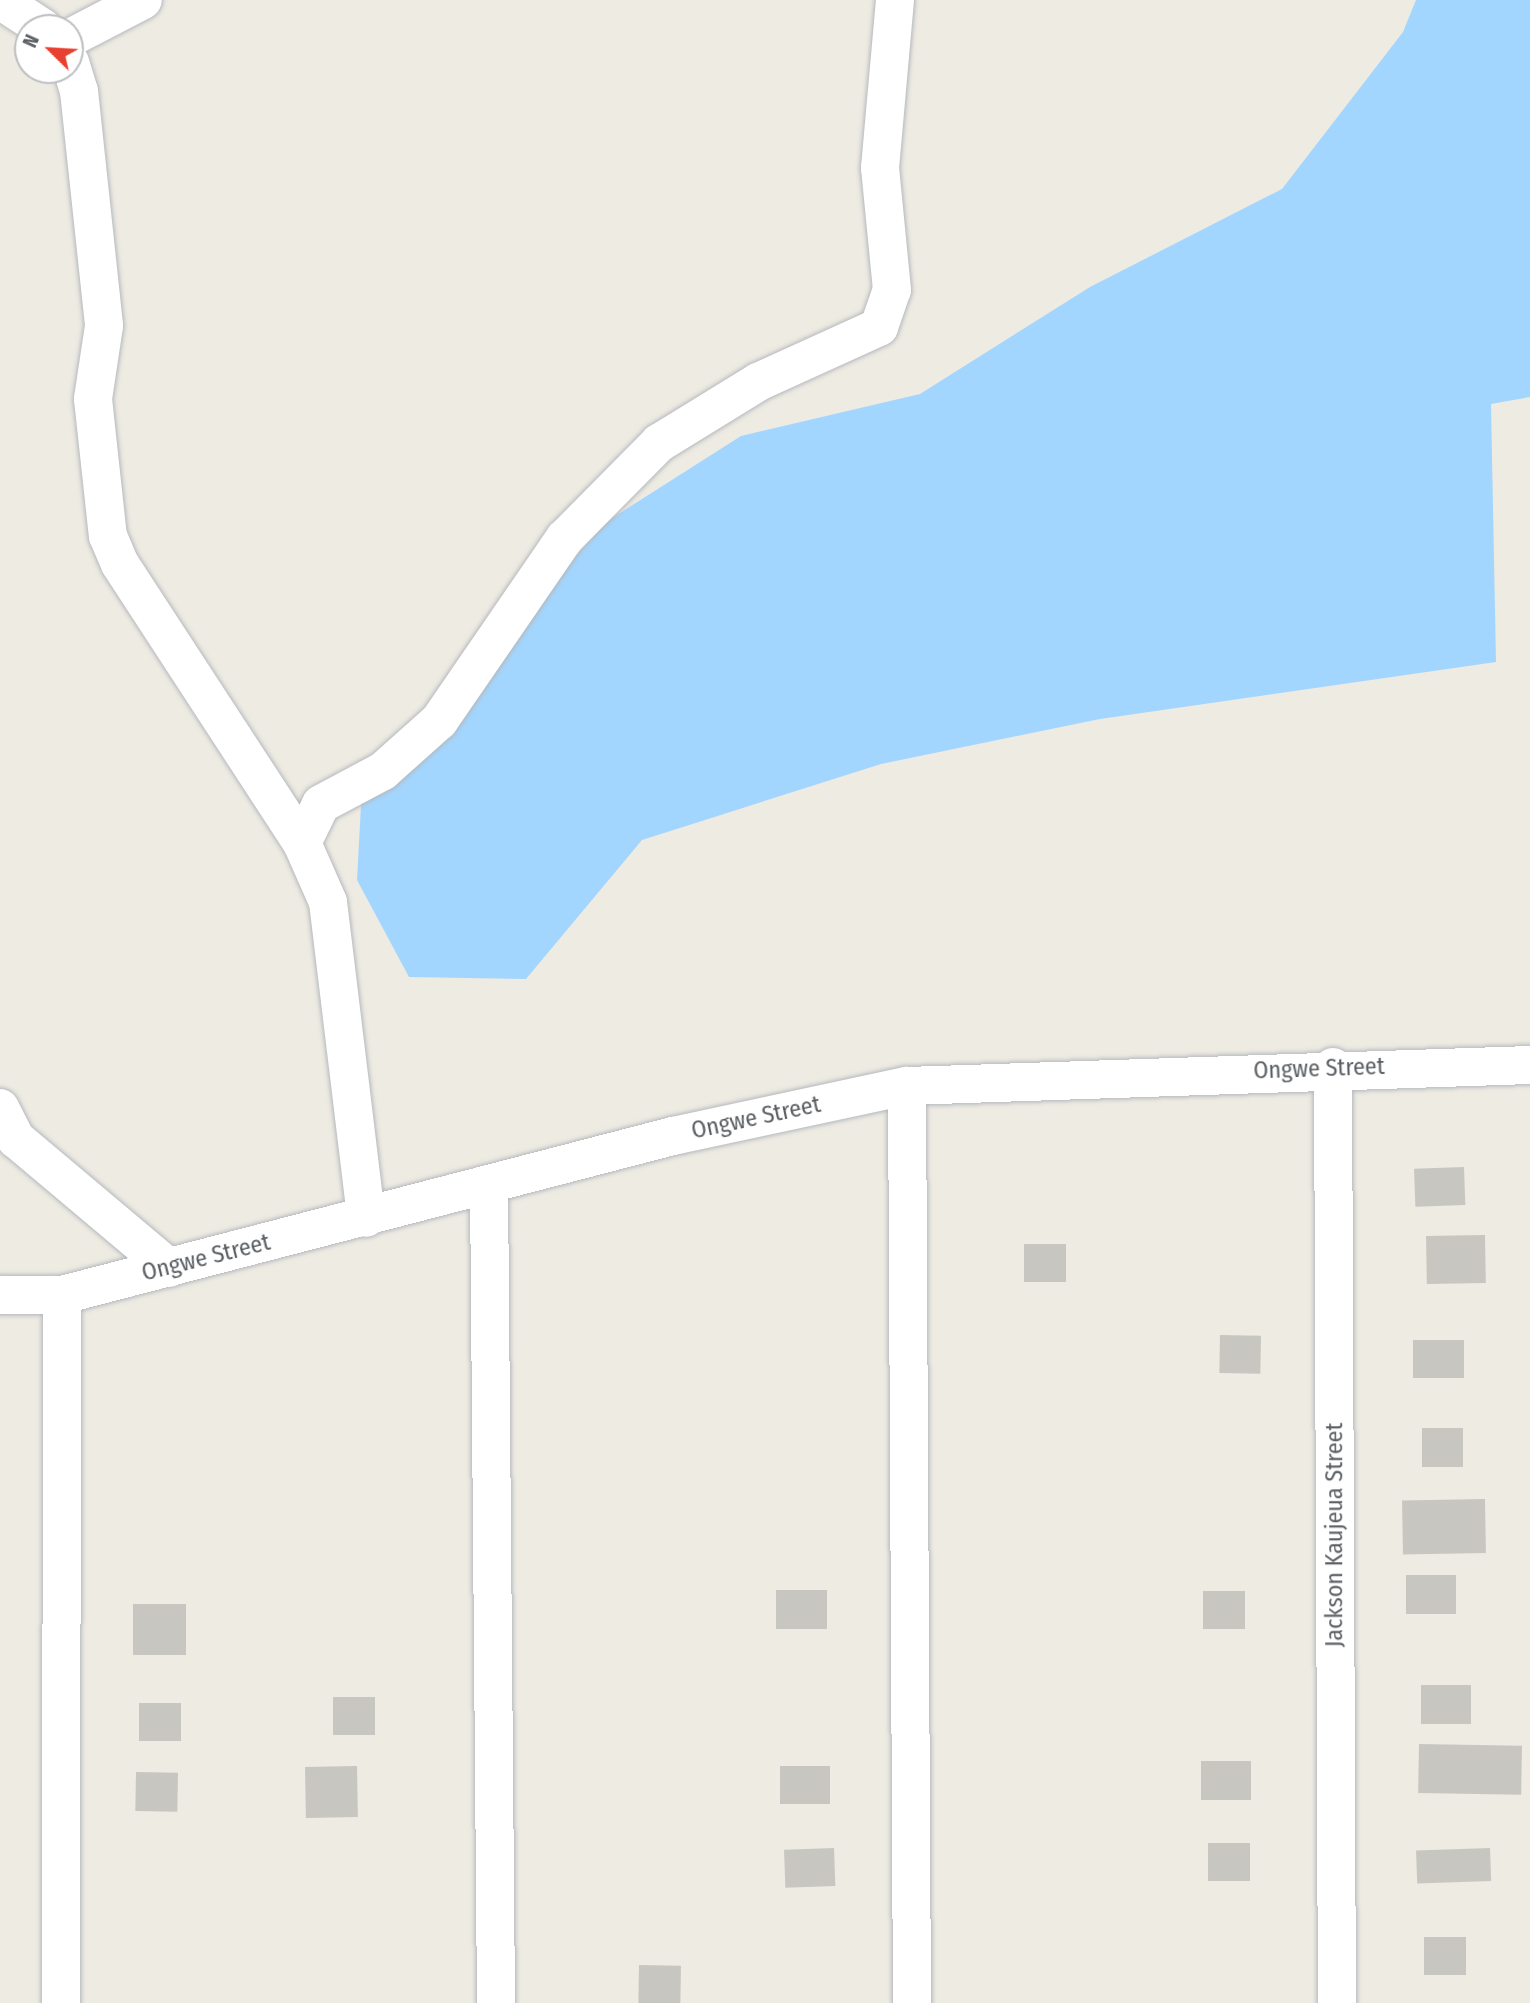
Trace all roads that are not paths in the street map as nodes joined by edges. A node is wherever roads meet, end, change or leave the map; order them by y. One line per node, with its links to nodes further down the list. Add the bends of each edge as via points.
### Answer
1 (0, 0): 4 (street)
2 (143, 0): 5 (street)
3 (895, 0): 7 (street, via 880,168 892,290 879,327 758,382 659,443 565,538 439,721 383,771 321,804)
4 (22, 14)
5 (84, 31)
6 (77, 84): 7 (street, via 104,326 93,399 108,536 120,564)
7 (302, 843): 13 (street, via 328,902 341,976)
8 (1530, 1065): 9 (street, Ongwe Street)
9 (1333, 1068): 10 (street, Ongwe Street); 20 (street, Jackson Kaujeua Street)
10 (907, 1086): 12 (street, Ongwe Street); 19 (street)
11 (0, 1108): 14 (street, via 16,1139)
12 (489, 1184): 13 (street, Ongwe Street); 18 (street)
13 (366, 1218): 14 (street, Ongwe Street)
14 (169, 1268): 16 (street, Ongwe Street)
15 (0, 1295): 16 (street, Ongwe Street)
16 (62, 1295): 17 (street)
17 (61, 2003)
18 (496, 2003)
19 (912, 2003)
20 (1337, 2003)

